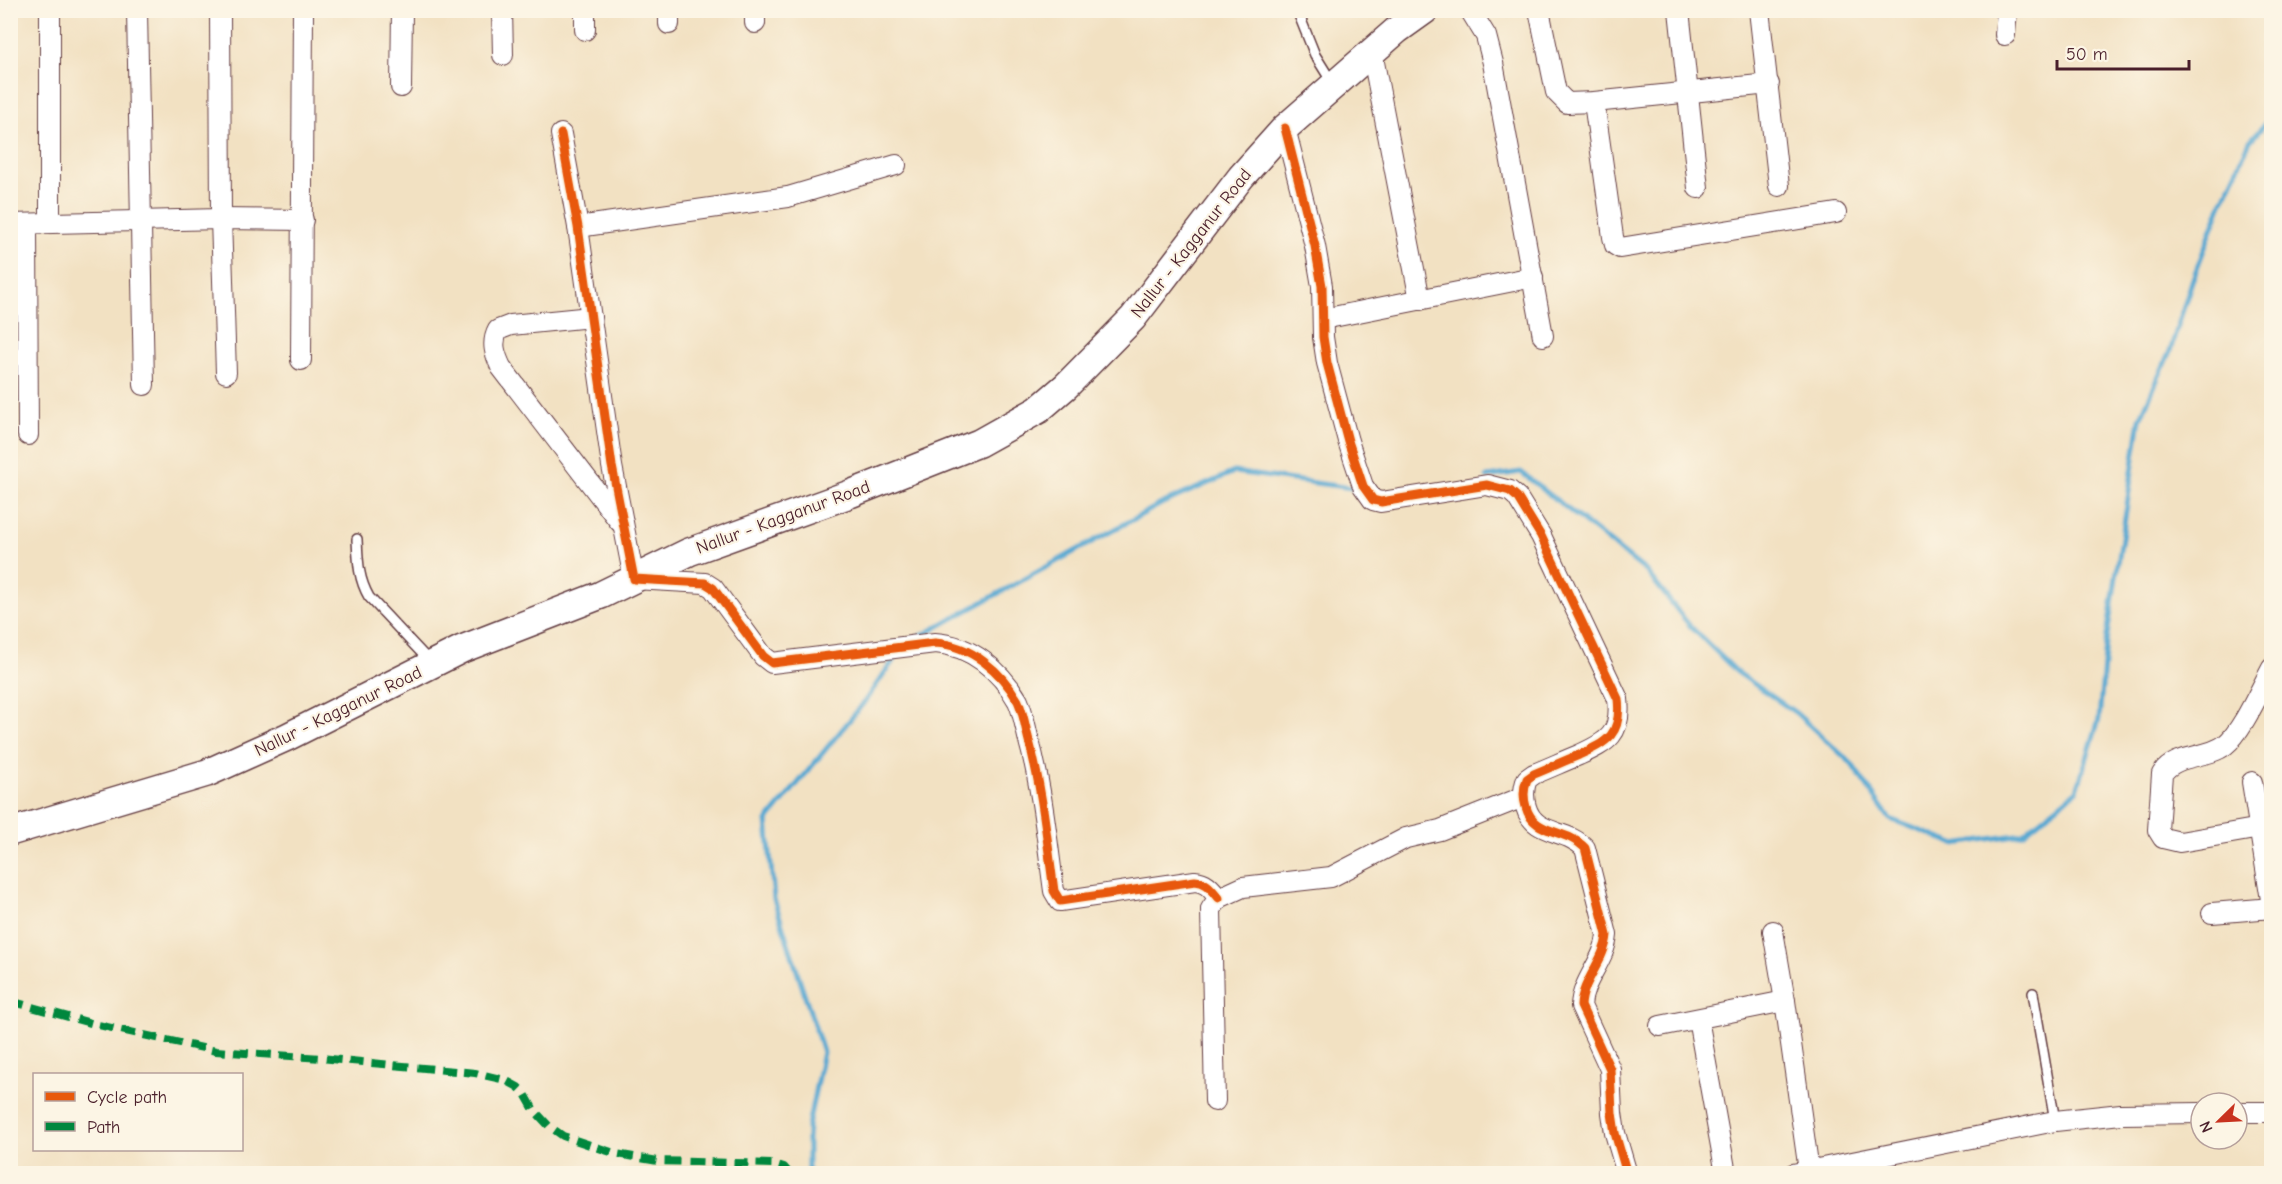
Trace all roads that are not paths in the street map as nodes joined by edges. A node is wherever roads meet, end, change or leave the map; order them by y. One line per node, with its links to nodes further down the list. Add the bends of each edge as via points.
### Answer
1 (50, 10): 31 (street)
2 (137, 10): 30 (street)
3 (220, 10): 28 (street)
4 (303, 10): 29 (street)
5 (402, 10): 19 (street)
6 (502, 10): 16 (street)
7 (1297, 10): 18 (lane, via 1315,55)
8 (1425, 10): 15 (main road, Nallur - Kagganur Road)
9 (1470, 10): 34 (street, via 1486,36 1493,63)
10 (1539, 10): 21 (street, via 1556,92 1567,102)
11 (1679, 10): 20 (street)
12 (1759, 10): 17 (street)
13 (2007, 10): 14 (street)
14 (2005, 35)
15 (1372, 52): 18 (main road, Nallur - Kagganur Road); 35 (street)
16 (503, 55)
17 (1769, 84): 20 (street); 25 (street)
18 (1334, 85): 22 (main road, Nallur - Kagganur Road)
19 (401, 87)
20 (1689, 93): 21 (street); 26 (street)
21 (1594, 102): 27 (street, via 1613,237 1620,248)
22 (1285, 128): 37 (street, via 1315,246); 45 (main road, Nallur - Kagganur Road, via 1241,177 1133,318 1038,410 979,443 689,552)
23 (561, 134): 33 (street)
24 (896, 165): 33 (street, via 789,197)
25 (1779, 186)
26 (1698, 188)
27 (1836, 213)
28 (221, 219): 29 (street); 30 (street); 40 (street)
29 (303, 220): 39 (street)
30 (140, 221): 31 (street); 41 (street)
31 (50, 223): 32 (street)
32 (19, 224): 42 (street)
33 (578, 227): 36 (street)
34 (1533, 277): 35 (street); 38 (street)
35 (1420, 300): 37 (street)
36 (591, 317): 43 (street); 43 (street, via 498,330 495,355)
37 (1323, 320): 49 (street, via 1330,374 1348,441 1369,496 1381,501 1486,485 1510,491 1540,536 1615,692 1620,710 1613,734 1603,745 1534,774 1527,779)
38 (1543, 336)
39 (301, 360)
40 (226, 373)
41 (144, 385)
42 (28, 435)
43 (624, 527): 45 (street)
44 (357, 539): 46 (lane, via 362,586)
45 (634, 579): 46 (main road, Nallur - Kagganur Road); 52 (street, via 705,583 772,663 935,643 952,644 968,651 998,672 1019,704 1038,779 1054,891 1060,901 1195,881 1208,885)
46 (432, 664): 51 (main road, Nallur - Kagganur Road, via 207,773)
47 (2271, 668): 50 (street, via 2235,735 2224,747 2165,768 2158,830 2163,838 2180,842)
48 (2252, 782): 50 (street)
49 (1524, 797): 52 (street, via 1440,830 1406,838 1331,877 1252,885); 67 (street, via 1533,823 1570,836 1585,848 1607,935 1606,946 1581,996 1581,1006 1610,1070 1614,1123)
50 (2265, 827): 53 (street)
51 (10, 832)
52 (1219, 898): 60 (street, via 1211,909)
53 (2271, 907): 54 (street)
54 (2212, 914)
55 (1773, 931): 57 (street)
56 (2033, 993): 64 (lane)
57 (1785, 1001): 58 (street); 66 (street)
58 (1698, 1019): 59 (street); 68 (street)
59 (1660, 1026)
60 (1215, 1101)
61 (2271, 1112): 63 (street)
62 (2189, 1113): 64 (street, via 2121,1113)
63 (2249, 1113)
64 (2055, 1121): 65 (street)
65 (1884, 1165): 66 (street)
66 (1801, 1172)
67 (1627, 1173)
68 (1726, 1173)

